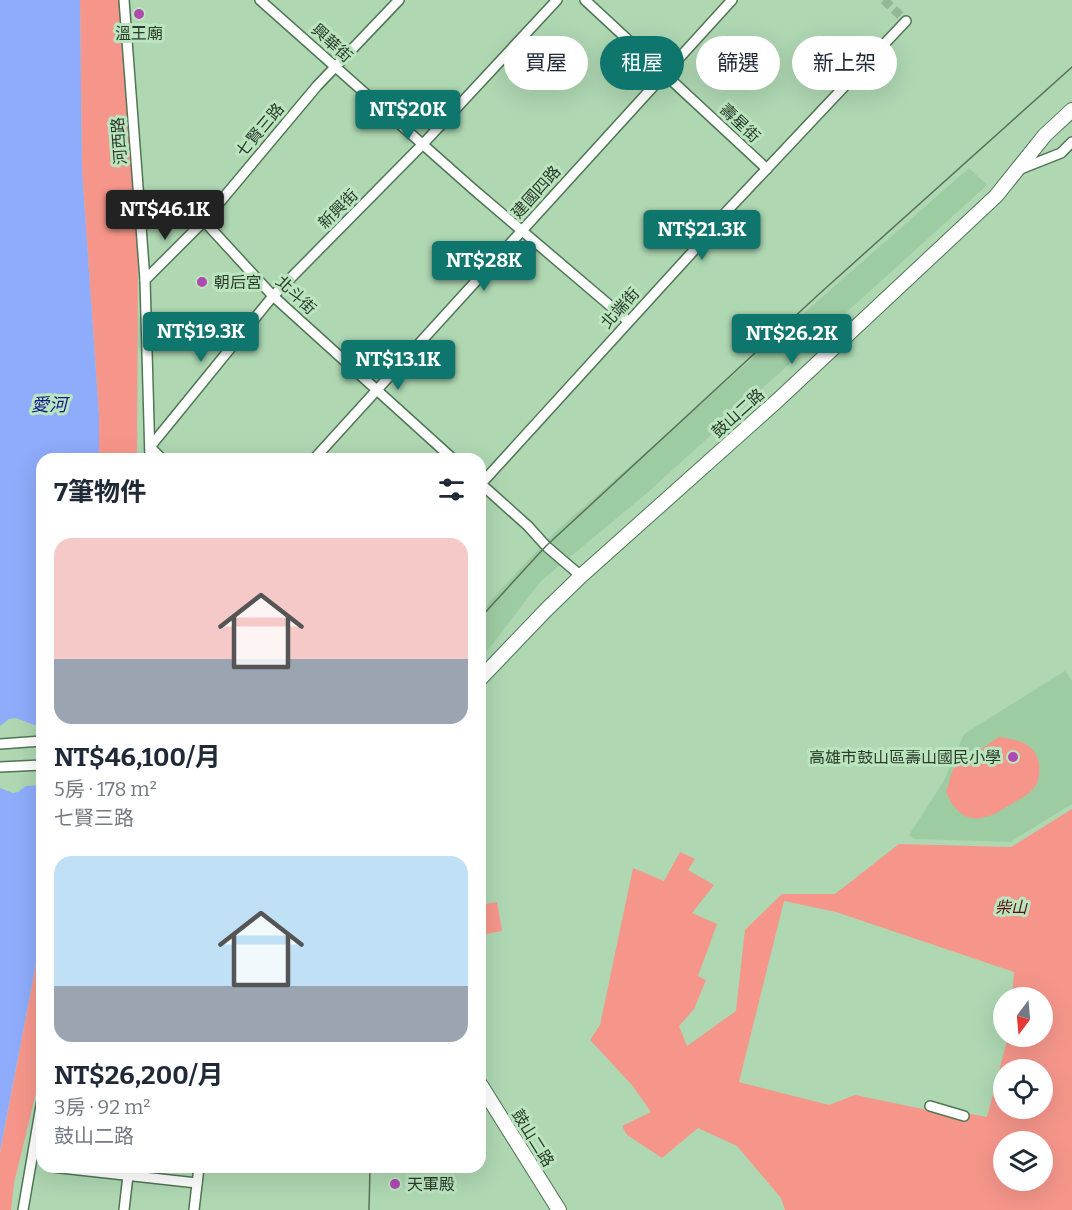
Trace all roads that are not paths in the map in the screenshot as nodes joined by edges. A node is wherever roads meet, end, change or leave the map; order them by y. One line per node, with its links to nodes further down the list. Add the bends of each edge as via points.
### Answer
1 (124, 0): 20 (street, 河西路)
2 (260, 0): 10 (street, 興華街)
3 (399, 0): 10 (street, 七賢三路)
4 (557, 0): 15 (street, 新興街)
5 (585, 0): 8 (street, 壽星街)
6 (732, 0): 9 (street, 建國四路)
7 (906, 21): 16 (street, 北端街)
8 (625, 36)
9 (684, 53)
10 (335, 66): 15 (street, 興華街); 18 (street, 七賢三路)
11 (650, 90): 19 (street, 建國四路)
12 (684, 90): 16 (street, 壽星街)
13 (1072, 110): 17 (street, 鼓山二路, via 1045,135)
14 (1072, 142): 17 (street, via 1061,153)
15 (423, 144): 19 (street, 興華街); 21 (street, 新興街)
16 (767, 170): 22 (street, 北端街)
17 (1018, 170): 31 (street, 鼓山二路, via 996,196 863,320)
18 (204, 220): 20 (street, 七賢三路); 21 (street, 北斗街)
19 (522, 230): 22 (street, 興華街); 23 (street, 建國四路)
20 (145, 280): 24 (street, 河西路)
21 (273, 296): 23 (street, 北斗街); 24 (street, 新興街)
22 (628, 321): 29 (street, 北端街)
23 (378, 390): 27 (street, 建國四路); 28 (street, 北斗街)
24 (150, 447): 25 (street, 河西路); 26 (street)
25 (150, 453)
26 (156, 453)
27 (320, 453)
28 (446, 453)
29 (486, 477)
30 (486, 489): 31 (street)
31 (581, 576): 32 (street, 鼓山二路)
32 (486, 673)
33 (36, 741): 34 (street)
34 (0, 744)
35 (36, 765): 36 (street)
36 (0, 767)
37 (486, 1094): 50 (street, 鼓山二路)
38 (930, 1106): 39 (street)
39 (964, 1116)
40 (36, 1132): 41 (street)
41 (30, 1165): 42 (street); 47 (street)
42 (36, 1166)
43 (128, 1173): 48 (street)
44 (140, 1173): 46 (street)
45 (198, 1173): 46 (street)
46 (197, 1183): 49 (street)
47 (23, 1210)
48 (124, 1210)
49 (194, 1210)
50 (559, 1210)

